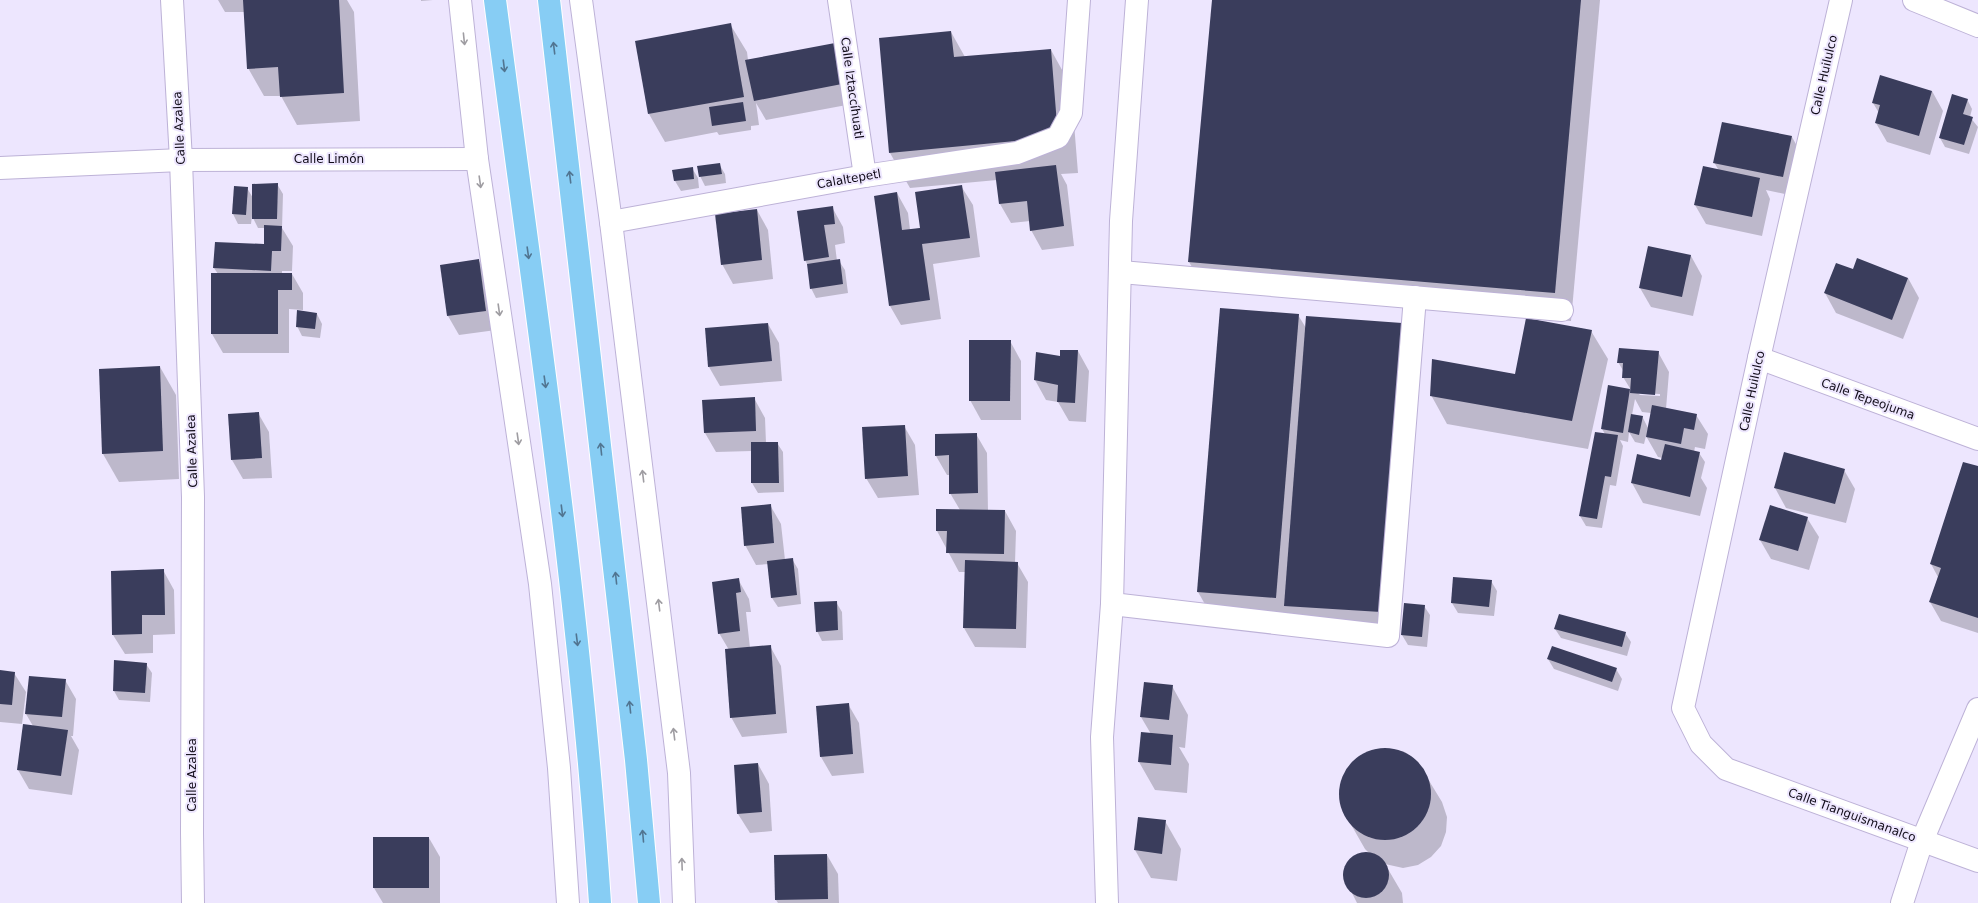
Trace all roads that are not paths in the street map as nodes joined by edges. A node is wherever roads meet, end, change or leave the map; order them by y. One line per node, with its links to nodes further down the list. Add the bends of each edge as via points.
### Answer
1 (172, 0): 13 (street, Calle Azalea)
2 (460, 0): 12 (street, one-way to 12)
3 (495, 0): 29 (main road, one-way to 29, via 579,657 593,792)
4 (549, 0): 30 (main road, one-way to 4, via 636,760)
5 (581, 0): 16 (street)
6 (839, 0): 15 (street, Calle Iztaccíhuatl)
7 (1079, 0): 15 (street, Calaltepetl, via 1071,113 1058,137 1017,153)
8 (1137, 0): 17 (street, via 1121,221)
9 (1841, 0): 20 (street, Calle Huilulco)
10 (1914, 0): 11 (street)
11 (1978, 26)
12 (477, 159): 13 (street, Calle Limón); 28 (street, one-way to 28, via 540,584 559,768)
13 (181, 160): 14 (street, Calle Limón); 27 (street, Calle Azalea, via 194,497)
14 (0, 168)
15 (865, 176): 16 (street, Calaltepetl)
16 (611, 222): 31 (street, one-way to 16, via 679,773)
17 (1121, 272): 18 (street); 22 (street)
18 (1414, 297): 19 (street); 22 (street, via 1388,636)
19 (1562, 310)
20 (1759, 358): 21 (street, Calle Tepeojuma); 24 (street, Calle Huilulco, via 1683,708 1701,744)
21 (1978, 439)
22 (1112, 604): 32 (street, via 1102,737)
23 (1978, 709): 25 (street)
24 (1726, 769): 25 (street, Calle Tianguismanalco)
25 (1922, 841): 26 (street, Calle Tianguismanalco); 33 (street)
26 (1978, 861)
27 (193, 903)
28 (568, 903)
29 (600, 903)
30 (649, 903)
31 (684, 903)
32 (1107, 903)
33 (1902, 903)

